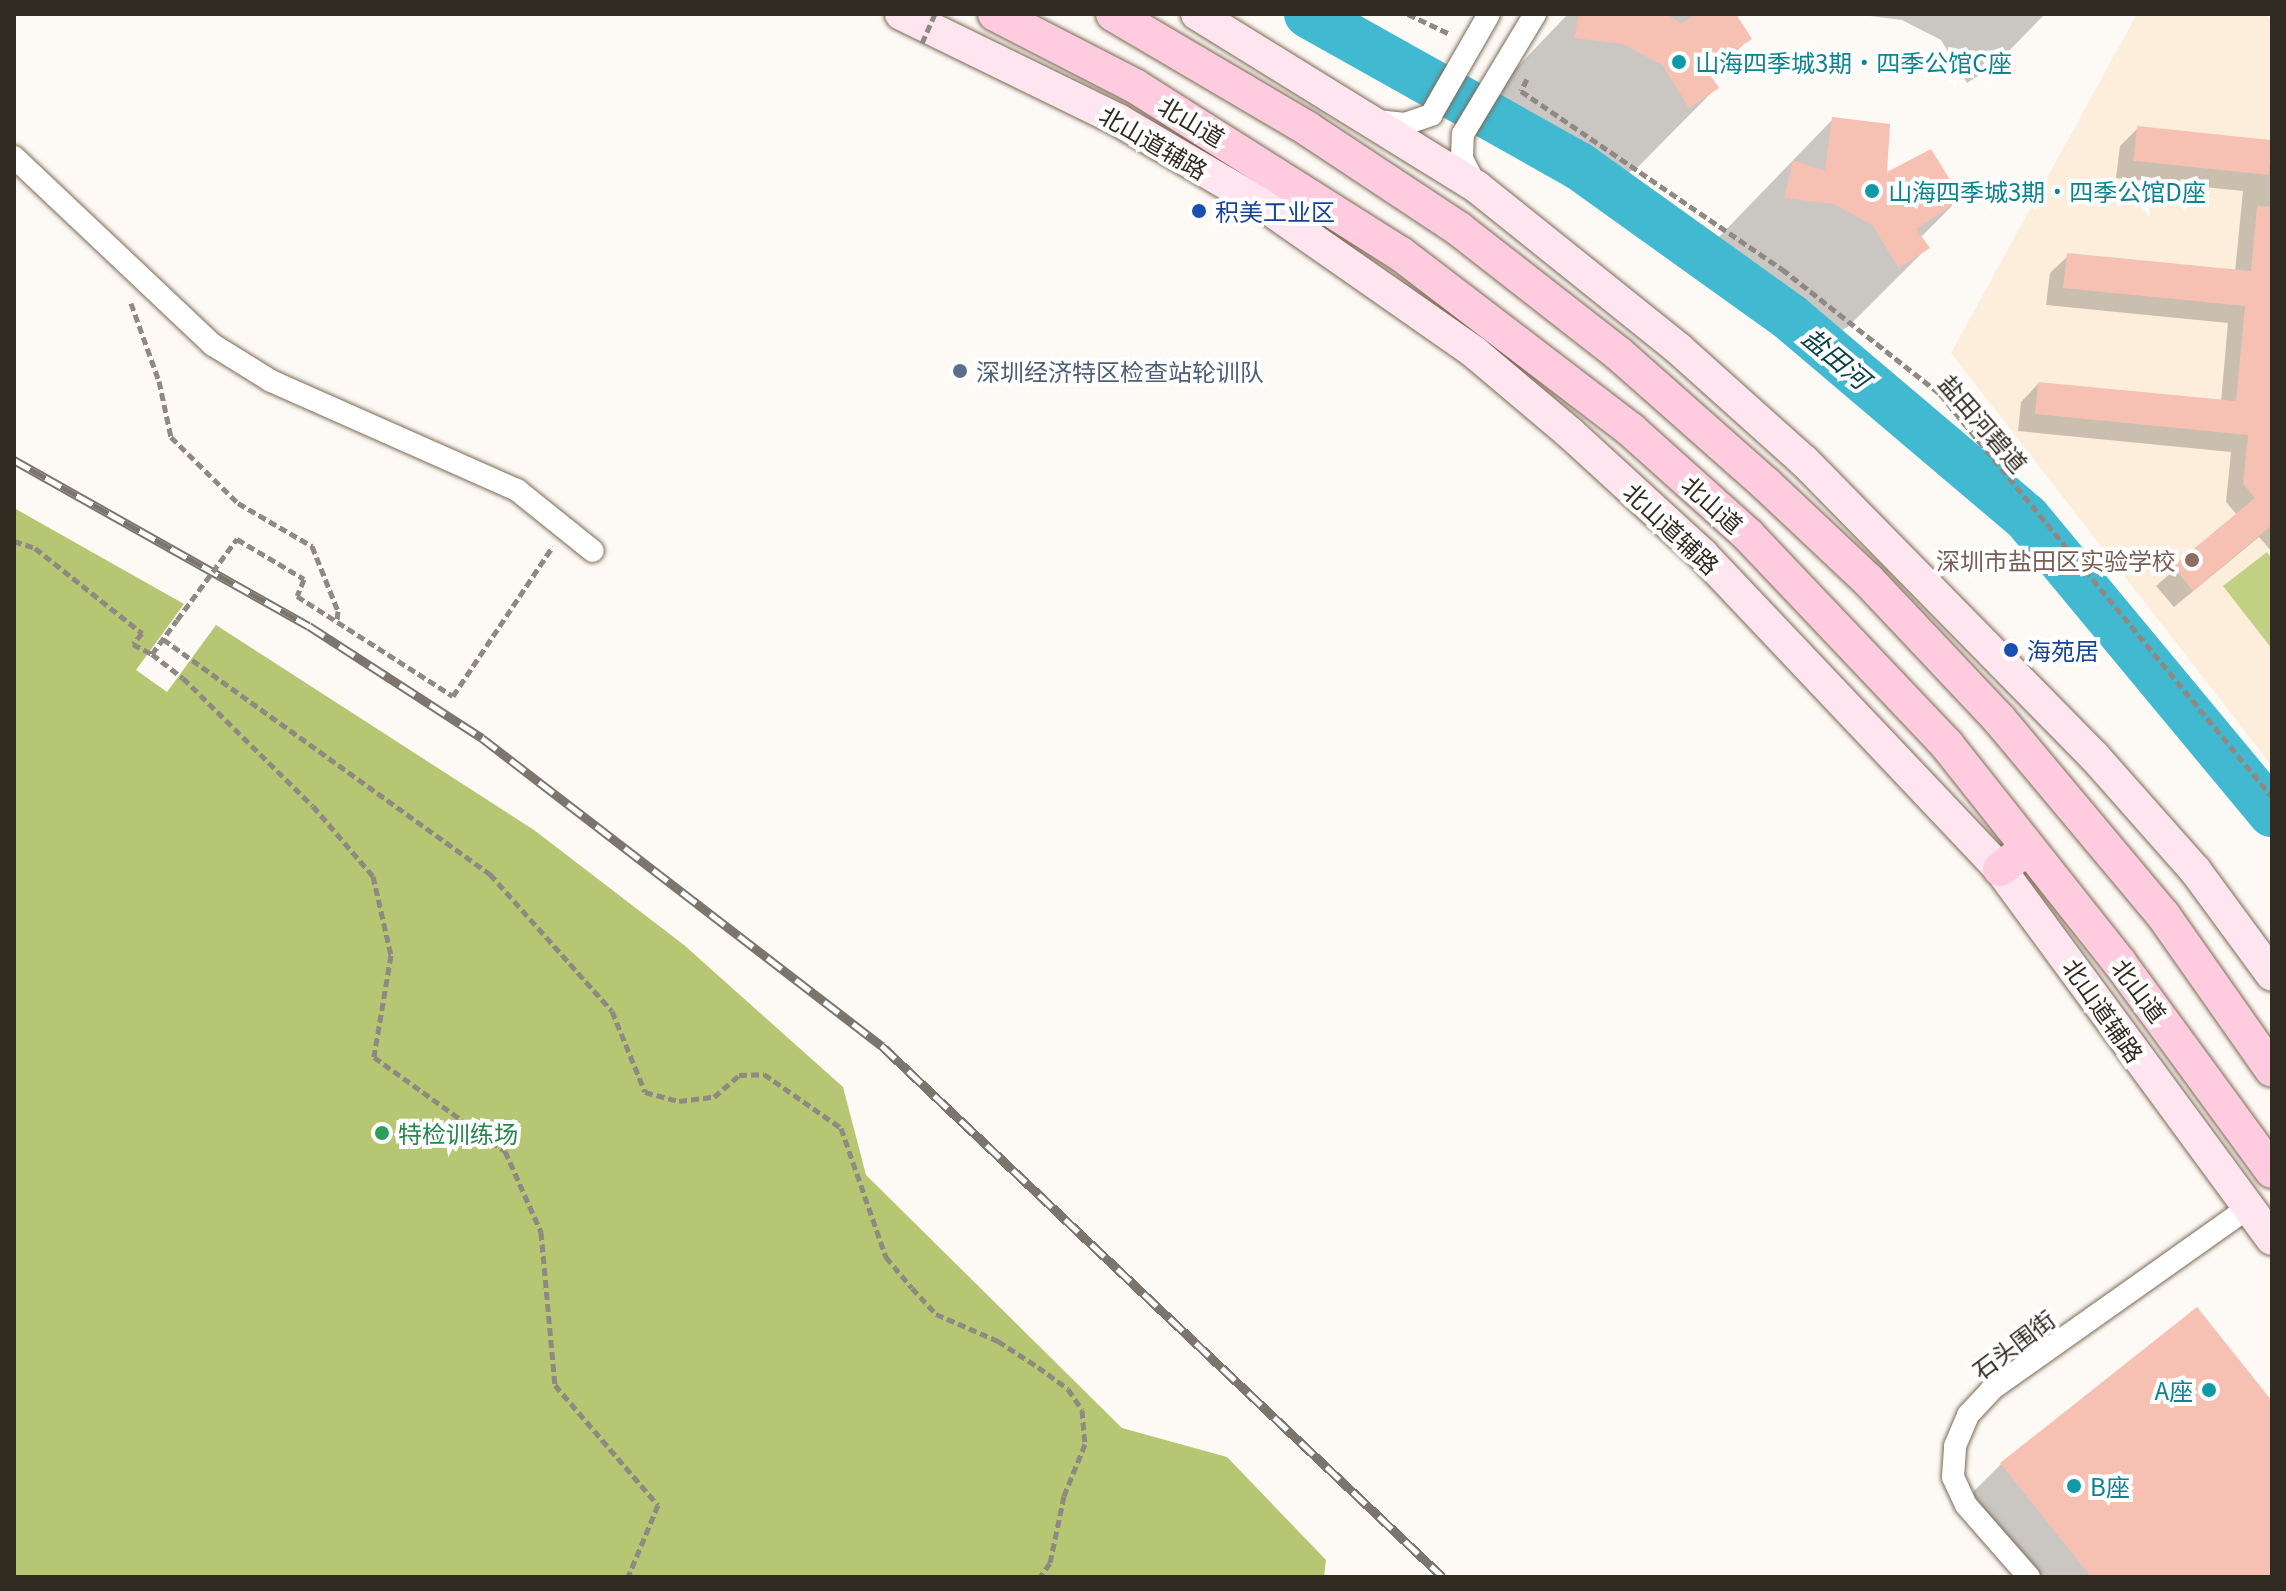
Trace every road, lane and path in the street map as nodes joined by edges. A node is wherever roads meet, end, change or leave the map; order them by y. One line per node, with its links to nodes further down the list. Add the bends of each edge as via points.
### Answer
1 (901, 14): 17 (street, 北山道辅路, via 1118,120 1262,204)
2 (935, 14): 9 (path, bridge)
3 (995, 14): 15 (main road, 北山道, via 1135,86)
4 (1113, 14): 28 (main road, 北山道, via 1308,129 1459,229 1619,354 1732,454 1868,580 1999,719 2163,915)
5 (1197, 14): 12 (street)
6 (1408, 14): 10 (path)
7 (1489, 14): 10 (street)
8 (1535, 14): 14 (street, via 1463,134 1462,158)
9 (922, 43)
10 (1471, 44): 12 (street, via 1431,115 1405,124)
11 (1521, 91): 24 (path, 盐田河碧道, via 1782,269 1940,394)
12 (1375, 121): 14 (street)
13 (14, 157): 16 (street)
14 (1477, 187): 27 (street, via 1679,349 1913,568 2185,859)
15 (1401, 254): 17 (street); 25 (main road, 北山道, via 1631,430 1748,535 1947,745)
16 (122, 259): 18 (street, via 213,345 236,360 271,381 517,490); 21 (path, via 121,280 159,381 171,437 238,503 312,546)
17 (1355, 268): 26 (street, 北山道辅路, via 1474,352 1703,555)
18 (564, 528): 20 (street); 21 (path, via 453,696)
19 (14, 541): 23 (path, via 35,548 142,633 133,644)
20 (593, 551)
21 (337, 620): 22 (path, bridge, via 297,596 304,579 237,539)
22 (163, 639): 23 (path); 35 (path, via 490,874 612,1011 645,1092 679,1101 714,1097 739,1075 764,1074 841,1128 865,1207 894,1268 936,1314 998,1341 1068,1389 1082,1410 1085,1444 1064,1496 1050,1563)
23 (152, 654): 34 (path, via 313,806 373,876 391,955 374,1057 505,1151 541,1232 555,1385 658,1505)
24 (2272, 797)
25 (2028, 848): 26 (main road); 31 (main road, 北山道)
26 (2000, 869): 32 (street, 北山道辅路)
27 (2272, 975)
28 (2226, 1006): 29 (main road); 30 (main road, 北山道)
29 (2272, 1047)
30 (2272, 1070)
31 (2272, 1171)
32 (2248, 1208): 33 (street, 北山道辅路); 36 (street, 石头围街, via 1992,1389 1968,1415 1955,1446 1953,1477 1966,1505)
33 (2272, 1239)
34 (628, 1577)
35 (1040, 1577)
36 (2029, 1577)

